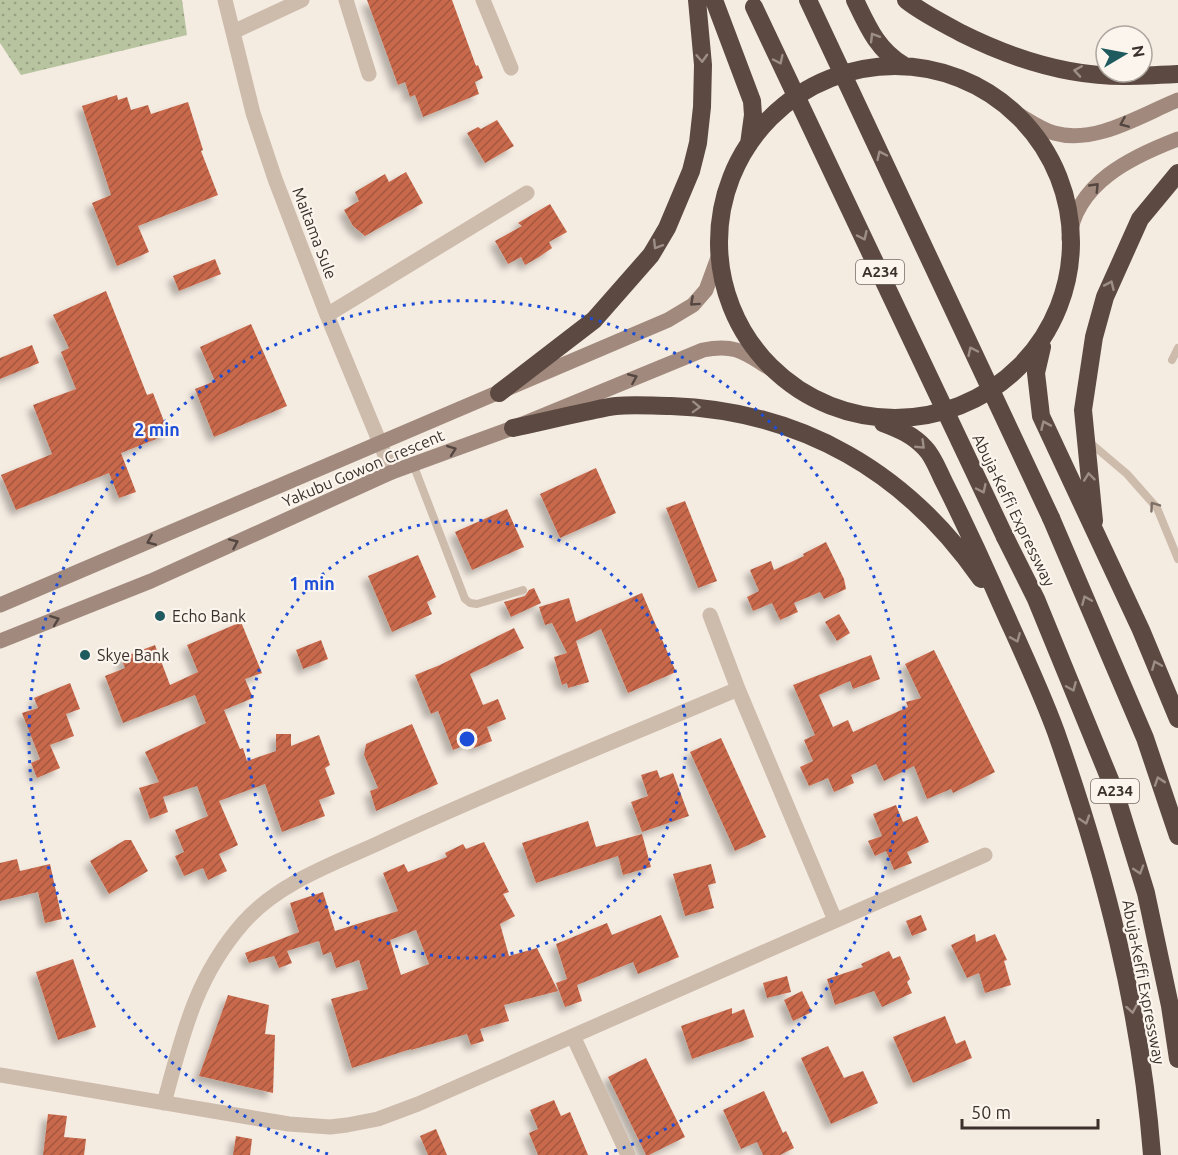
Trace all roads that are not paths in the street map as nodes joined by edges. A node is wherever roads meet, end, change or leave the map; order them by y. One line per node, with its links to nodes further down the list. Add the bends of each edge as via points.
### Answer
1 (225, 0): 11 (street, Maitama Sule)
2 (302, 0): 11 (street)
3 (346, 0): 14 (street)
4 (483, 0): 13 (street)
5 (697, 0): 29 (highway, one-way to 29, via 703,65 698,143 668,228 651,255 594,321)
6 (714, 0): 19 (highway, via 753,101)
7 (808, 0): 45 (highway, Abuja-Keffi Expressway / A234, one-way to 7, bridge, via 1145,738 1051,518)
8 (855, 0): 12 (highway, one-way to 8, via 878,44)
9 (906, 0): 15 (highway, one-way to 9, via 1121,76 1037,64 989,47)
10 (753, 4): 49 (highway, Abuja-Keffi Expressway / A234, one-way to 49, bridge, via 1036,599 1115,792 1146,893)
11 (233, 32): 24 (street, Maitama Sule, via 275,179)
12 (903, 65): 17 (highway, via 961,78 988,91); 19 (highway, via 843,73 815,85 767,121)
13 (511, 68)
14 (369, 74)
15 (1178, 74)
16 (1178, 100): 17 (main road, one-way to 17, via 1111,128 1071,136 1054,133)
17 (1016, 113): 22 (highway, via 1054,165 1069,210)
18 (1178, 139): 22 (main road, one-way to 18, via 1081,203 1097,184 1131,161)
19 (749, 145): 23 (highway, via 726,196)
20 (1178, 173): 32 (highway, one-way to 20, via 1086,380 1105,297 1140,219)
21 (527, 193): 24 (street)
22 (1070, 238): 25 (highway, via 1065,283)
23 (720, 252): 28 (highway, via 728,296 742,328); 29 (main road, Yakubu Gowon Crescent, one-way to 29, via 706,290 693,305 668,320)
24 (327, 315): 33 (street, Maitama Sule)
25 (1050, 329): 30 (highway, via 1033,354 988,394 931,416 901,420); 36 (highway, one-way to 25, via 1041,416 1036,373)
26 (1178, 348): 27 (lane)
27 (1172, 360)
28 (774, 371): 30 (highway, via 819,402); 31 (main road, Yakubu Gowon Crescent, one-way to 28, via 703,350 732,348)
29 (499, 393): 33 (main road, Yakubu Gowon Crescent)
30 (870, 418): 40 (highway, Abuja-Keffi Expressway, one-way to 40, via 903,431 928,450)
31 (513, 428): 34 (main road, Yakubu Gowon Crescent, one-way to 31); 40 (highway, one-way to 40, via 616,406 706,408 787,427 856,460 908,495 958,547)
32 (1086, 439): 36 (highway, one-way to 32); 37 (lane, one-way to 32, via 1157,508 1127,474)
33 (380, 444): 35 (street, Maitama Sule); 39 (main road, Yakubu Gowon Crescent, one-way to 39)
34 (413, 464): 35 (main road, Yakubu Gowon Crescent); 38 (lane, via 465,599 477,604)
35 (392, 472): 42 (main road, Yakubu Gowon Crescent, one-way to 35, via 151,581)
36 (1096, 535): 44 (highway, one-way to 36)
37 (1178, 559)
38 (523, 590)
39 (0, 605)
40 (1005, 613): 53 (highway, Abuja-Keffi Expressway, one-way to 53, via 1055,730 1098,858 1132,1004)
41 (710, 615): 43 (street)
42 (0, 641)
43 (738, 689): 47 (street); 51 (street, via 435,817 277,894 245,921 207,973 187,1017)
44 (1178, 719)
45 (1178, 836)
46 (985, 855): 47 (street)
47 (835, 920): 48 (street)
48 (573, 1036): 51 (street, via 418,1104 378,1119 347,1125 289,1124); 52 (street)
49 (1178, 1059)
50 (0, 1075): 51 (street)
51 (164, 1103)
52 (628, 1155)
53 (1152, 1155)

